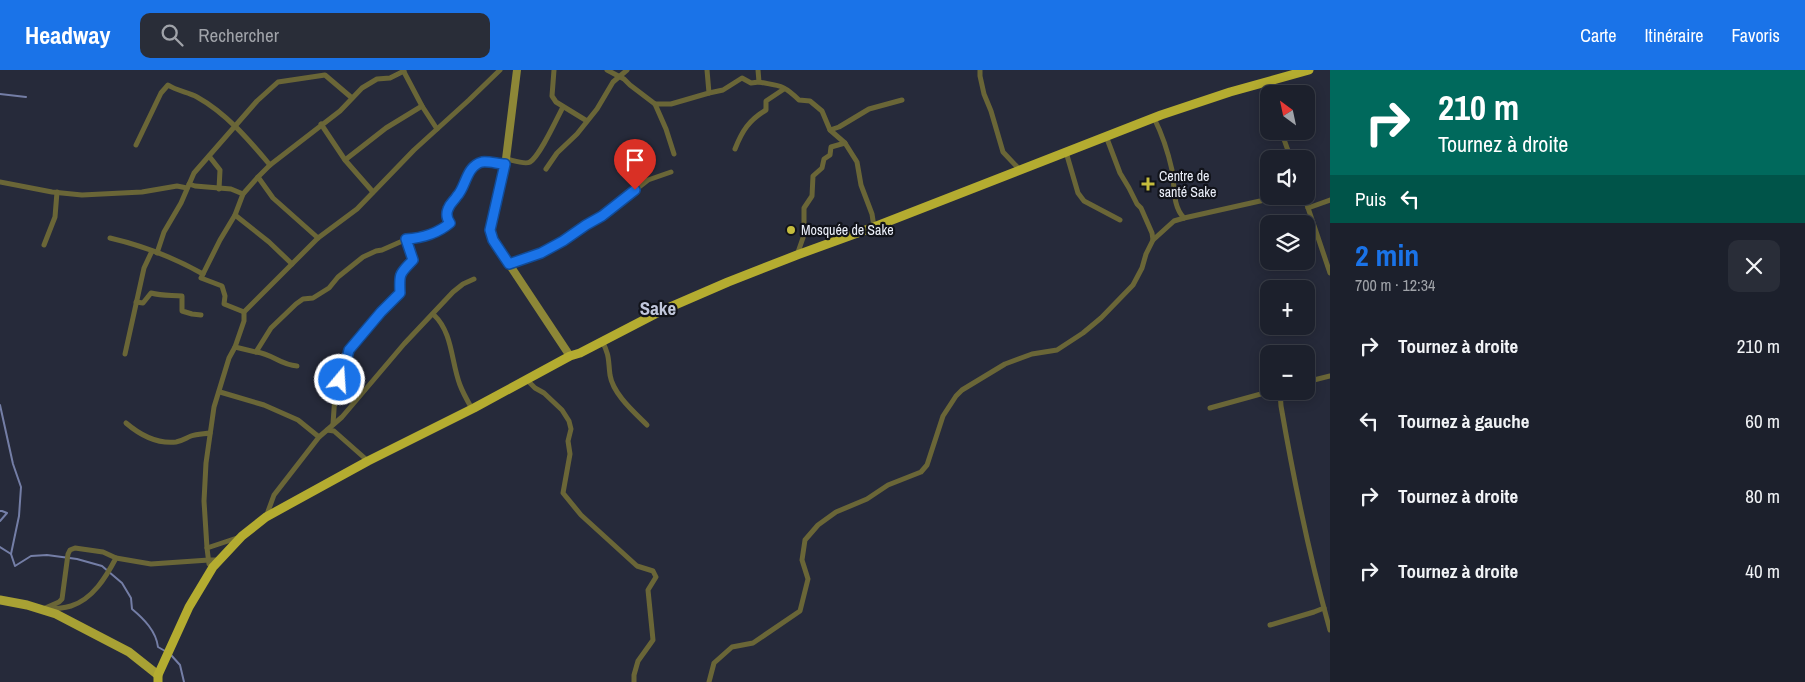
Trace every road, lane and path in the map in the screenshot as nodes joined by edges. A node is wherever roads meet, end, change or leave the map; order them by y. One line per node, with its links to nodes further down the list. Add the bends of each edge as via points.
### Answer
1 (500, 70): 25 (street)
2 (517, 70): 35 (main road)
3 (554, 70): 20 (street, via 552,96)
4 (607, 70): 11 (street)
5 (627, 70): 11 (street)
6 (707, 70): 15 (street)
7 (758, 70): 12 (street)
8 (980, 70): 38 (street, via 984,94 1004,152)
9 (1309, 70): 13 (highway)
10 (403, 71): 16 (street, via 390,78 378,79); 19 (street)
11 (619, 76): 18 (street); 22 (street)
12 (759, 82): 14 (street, via 778,84); 15 (street, via 742,78 723,90)
13 (1264, 83): 21 (highway)
14 (784, 89): 26 (street, via 798,100 816,105); 30 (street, via 766,101 766,110 754,116)
15 (709, 93): 18 (street, via 671,104)
16 (352, 98): 23 (street); 24 (street, via 325,75 278,82)
17 (902, 100): 26 (street, via 869,109)
18 (655, 104): 32 (street)
19 (422, 106): 25 (street); 34 (street, via 386,128)
20 (563, 107): 22 (street); 35 (street, via 532,160 527,163)
21 (1154, 118): 27 (highway); 52 (street, via 1172,170 1177,212)
22 (587, 121): 37 (street)
23 (321, 124): 34 (street); 36 (street)
24 (236, 127): 29 (street, via 196,97 168,85); 33 (street); 36 (street)
25 (437, 129): 45 (street)
26 (830, 130): 28 (street)
27 (1106, 136): 31 (highway); 58 (street)
28 (845, 143): 54 (street, via 857,162); 61 (street, via 831,147 822,168 813,176 812,196 804,208 804,235)
29 (136, 145)
30 (735, 149)
31 (1066, 152): 38 (highway); 53 (street, via 1078,194 1084,202)
32 (674, 154)
33 (209, 156): 42 (street, via 194,173); 43 (street, via 220,170)
34 (345, 160): 45 (street)
35 (506, 162): 57 (street, via 482,162 473,167 458,196 447,209 450,223 425,238); 63 (main road, via 490,230)
36 (270, 165): 40 (street)
37 (546, 169)
38 (1020, 170): 54 (highway)
39 (671, 172): 63 (street, via 648,180 563,241)
40 (258, 177): 46 (street); 56 (street, via 273,198)
41 (0, 182): 44 (street)
42 (188, 186): 43 (street); 44 (street, via 82,195); 60 (street)
43 (219, 189): 46 (street)
44 (57, 192): 59 (street, via 55,217)
45 (373, 192): 56 (street, via 357,209)
46 (243, 194): 51 (street)
47 (1330, 200): 50 (street)
48 (1260, 201): 52 (street)
49 (1307, 205): 50 (street)
50 (1308, 208): 64 (street)
51 (235, 215): 62 (street); 65 (street)
52 (1184, 218): 58 (street, via 1174,221)
53 (1120, 220)
54 (874, 227): 61 (highway)
55 (110, 238): 60 (street)
56 (318, 238): 62 (street)
57 (406, 239): 73 (street, via 363,257 329,288 296,304 271,328); 86 (street, via 413,260 402,270 400,293 349,350 339,370)
58 (1153, 240): 106 (street, via 1133,284 1083,333 1057,350 1032,354 1005,364 969,384 956,396 943,416 927,465 921,472 888,485 818,525 805,540 802,560 808,579 800,611 752,643 732,647 714,663)
59 (44, 245)
60 (154, 252): 65 (street, via 179,260); 67 (street, via 144,268)
61 (796, 254): 71 (highway, via 661,311)
62 (292, 264): 68 (street)
63 (509, 264): 75 (main road)
64 (1330, 273)
65 (203, 274): 68 (street, via 201,278 222,286 224,304)
66 (474, 279): 70 (street, via 463,284)
67 (136, 302): 69 (street, via 143,303 151,293 182,296 182,311); 74 (street)
68 (244, 312): 72 (street)
69 (201, 315)
70 (434, 315): 83 (street, via 441,322 460,384); 86 (street)
71 (602, 341): 75 (highway); 87 (street, via 609,353 610,377 625,404)
72 (235, 347): 73 (street); 80 (street)
73 (256, 352): 76 (street, via 267,353 286,366)
74 (125, 354)
75 (570, 356): 78 (highway)
76 (297, 366)
77 (1330, 376): 79 (street)
78 (527, 380): 83 (highway); 105 (street, via 562,410 569,421 570,454 563,493 581,515 637,566 655,574 648,590 653,640 638,661)
79 (1315, 380)
80 (220, 392): 89 (street); 90 (street, via 264,405 298,420)
81 (1260, 394): 84 (street)
82 (1281, 400): 100 (street, via 1296,488)
83 (474, 408): 91 (highway)
84 (1210, 408)
85 (126, 423): 89 (street, via 154,440 166,442)
86 (333, 424): 88 (street)
87 (648, 425)
88 (327, 430): 90 (street); 91 (street, via 334,431)
89 (210, 433): 94 (street, via 204,500)
90 (319, 437): 92 (street, via 274,496)
91 (368, 461): 92 (highway)
92 (266, 516): 93 (highway)
93 (242, 536): 94 (street); 96 (highway)
94 (207, 548): 96 (street)
95 (116, 558): 96 (street, via 151,564); 97 (street, via 88,549 70,550); 99 (street, via 95,590)
96 (213, 562): 104 (highway, via 189,607)
97 (62, 599): 99 (street); 101 (street)
98 (0, 600): 101 (main road)
99 (70, 606): 101 (street)
100 (1324, 608): 102 (street); 103 (street)
101 (43, 609): 104 (main road, via 129,652)
102 (1270, 625)
103 (1330, 630)
104 (158, 679)
105 (634, 682)
106 (710, 682)

